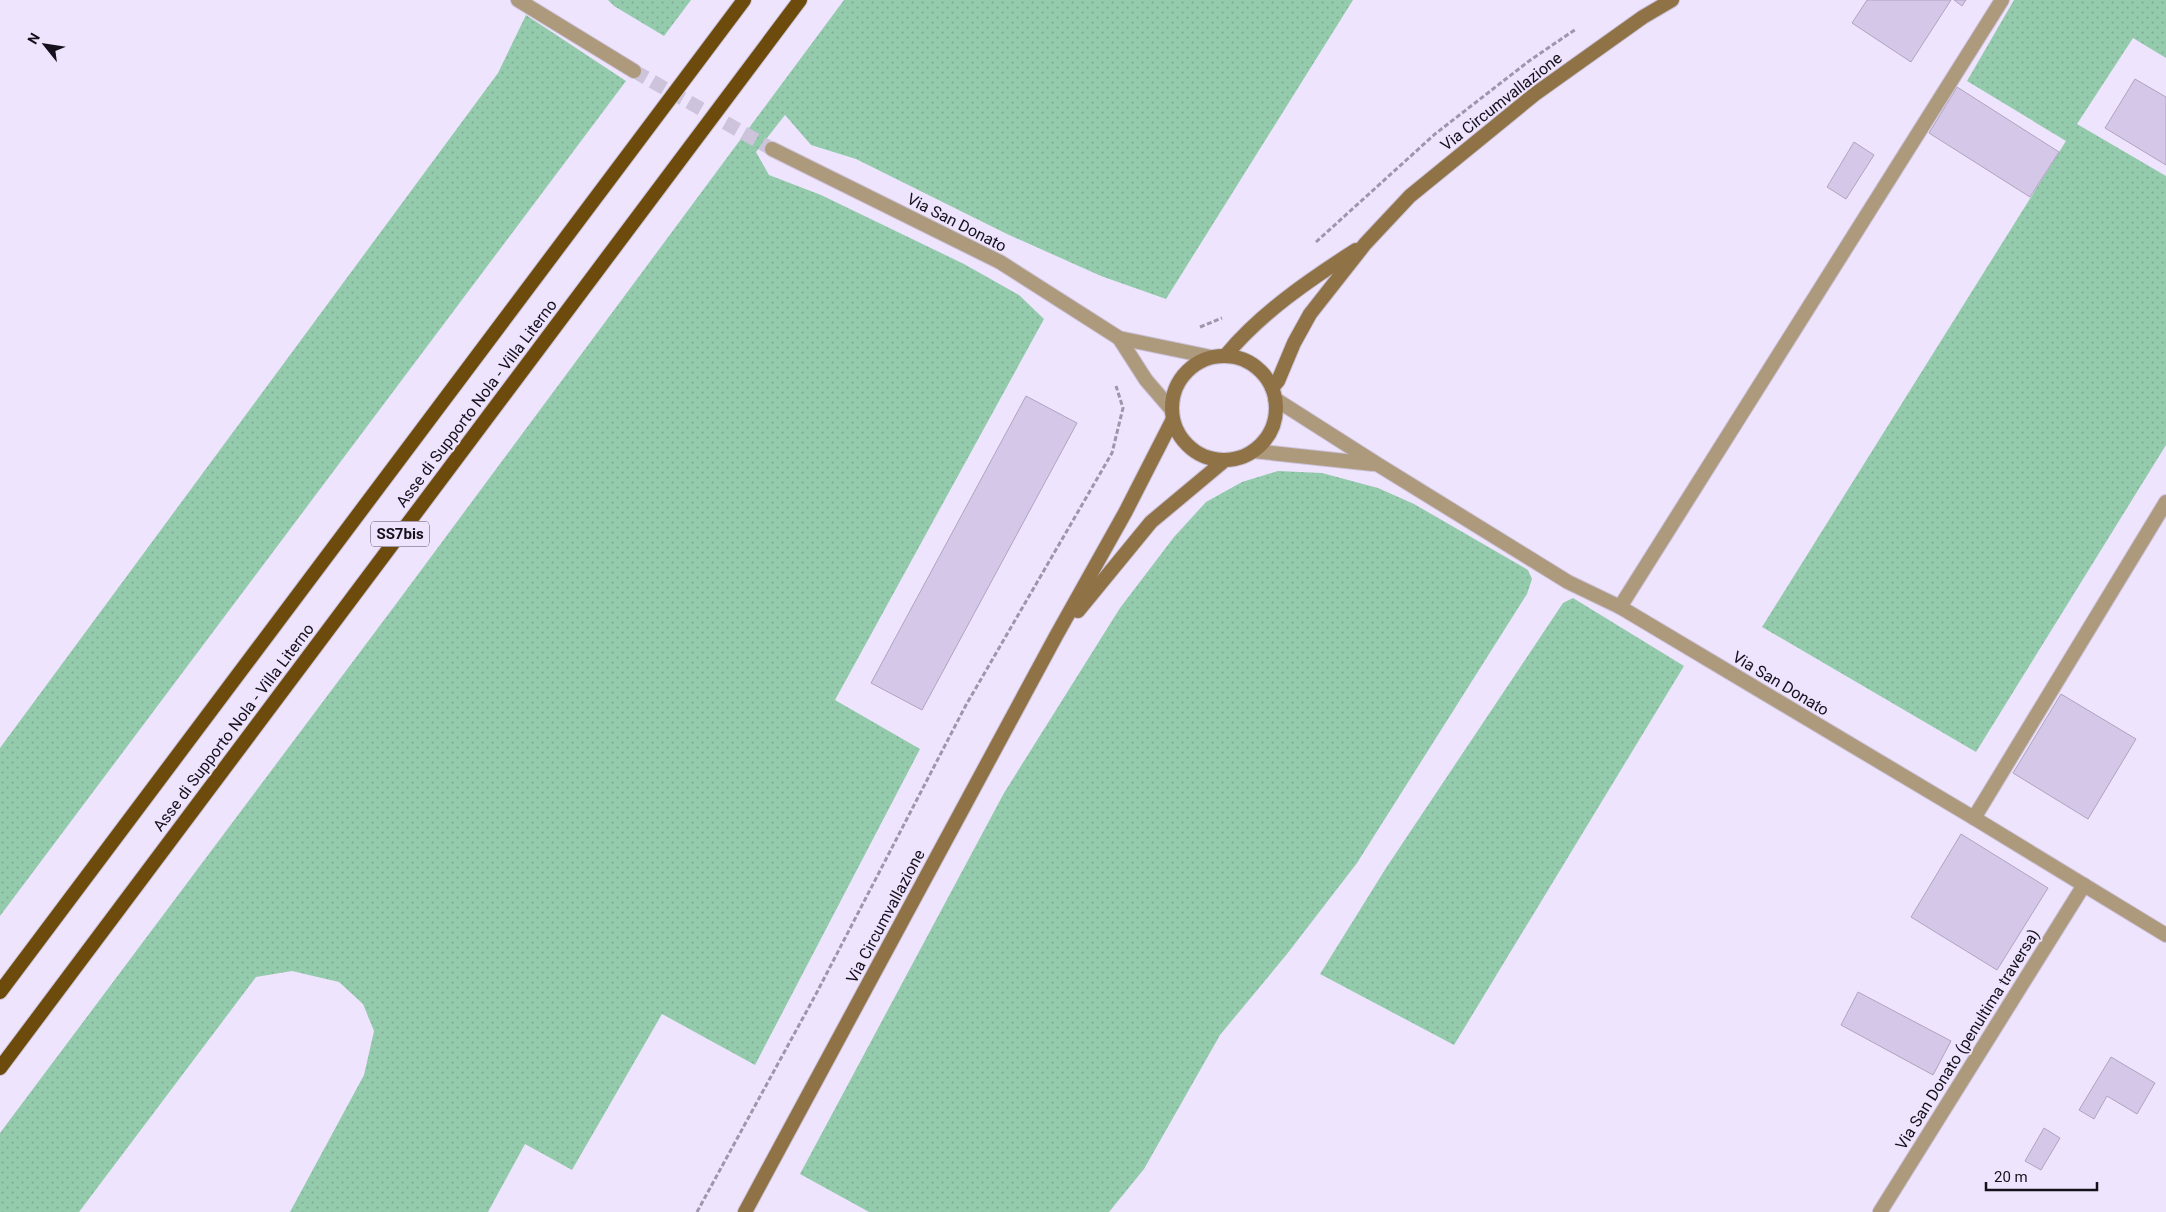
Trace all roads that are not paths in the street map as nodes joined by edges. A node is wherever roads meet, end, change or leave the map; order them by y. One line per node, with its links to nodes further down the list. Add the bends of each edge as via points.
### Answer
1 (518, 0): 6 (street)
2 (744, 0): 23 (highway, Asse di Supporto Nola - Villa Literno / SS7bis)
3 (800, 0): 24 (highway, Asse di Supporto Nola - Villa Literno / SS7bis)
4 (1672, 0): 8 (main road, Via Circumvallazione, via 1535,94 1410,196)
5 (2002, 0): 18 (street)
6 (634, 71)
7 (772, 149): 9 (street, Via San Donato, via 1000,262)
8 (1365, 244): 10 (main road, via 1320,273 1244,333); 12 (main road, via 1310,314 1294,343)
9 (1119, 338): 11 (street, Via San Donato); 13 (street, Via San Donato)
10 (1226, 355): 11 (main road); 12 (main road, via 1254,365 1265,375)
11 (1211, 357): 13 (main road, via 1196,363 1184,374 1175,388)
12 (1274, 394): 14 (main road, via 1276,414 1272,429); 16 (street, Via San Donato)
13 (1172, 415): 15 (main road, via 1180,436 1191,450 1207,458); 19 (main road, via 1126,511)
14 (1253, 451): 15 (main road); 16 (street)
15 (1224, 461): 19 (main road, via 1151,522)
16 (1377, 464): 18 (street, Via San Donato, via 1568,582)
17 (2166, 502): 20 (street)
18 (1620, 607): 20 (street, Via San Donato)
19 (1056, 636): 25 (main road, Via Circumvallazione)
20 (1974, 818): 21 (street, Via San Donato)
21 (2084, 885): 22 (street, Via San Donato); 26 (street, Via San Donato (penultima traversa))
22 (2166, 935)
23 (0, 992)
24 (0, 1068)
25 (745, 1212)
26 (1880, 1212)

